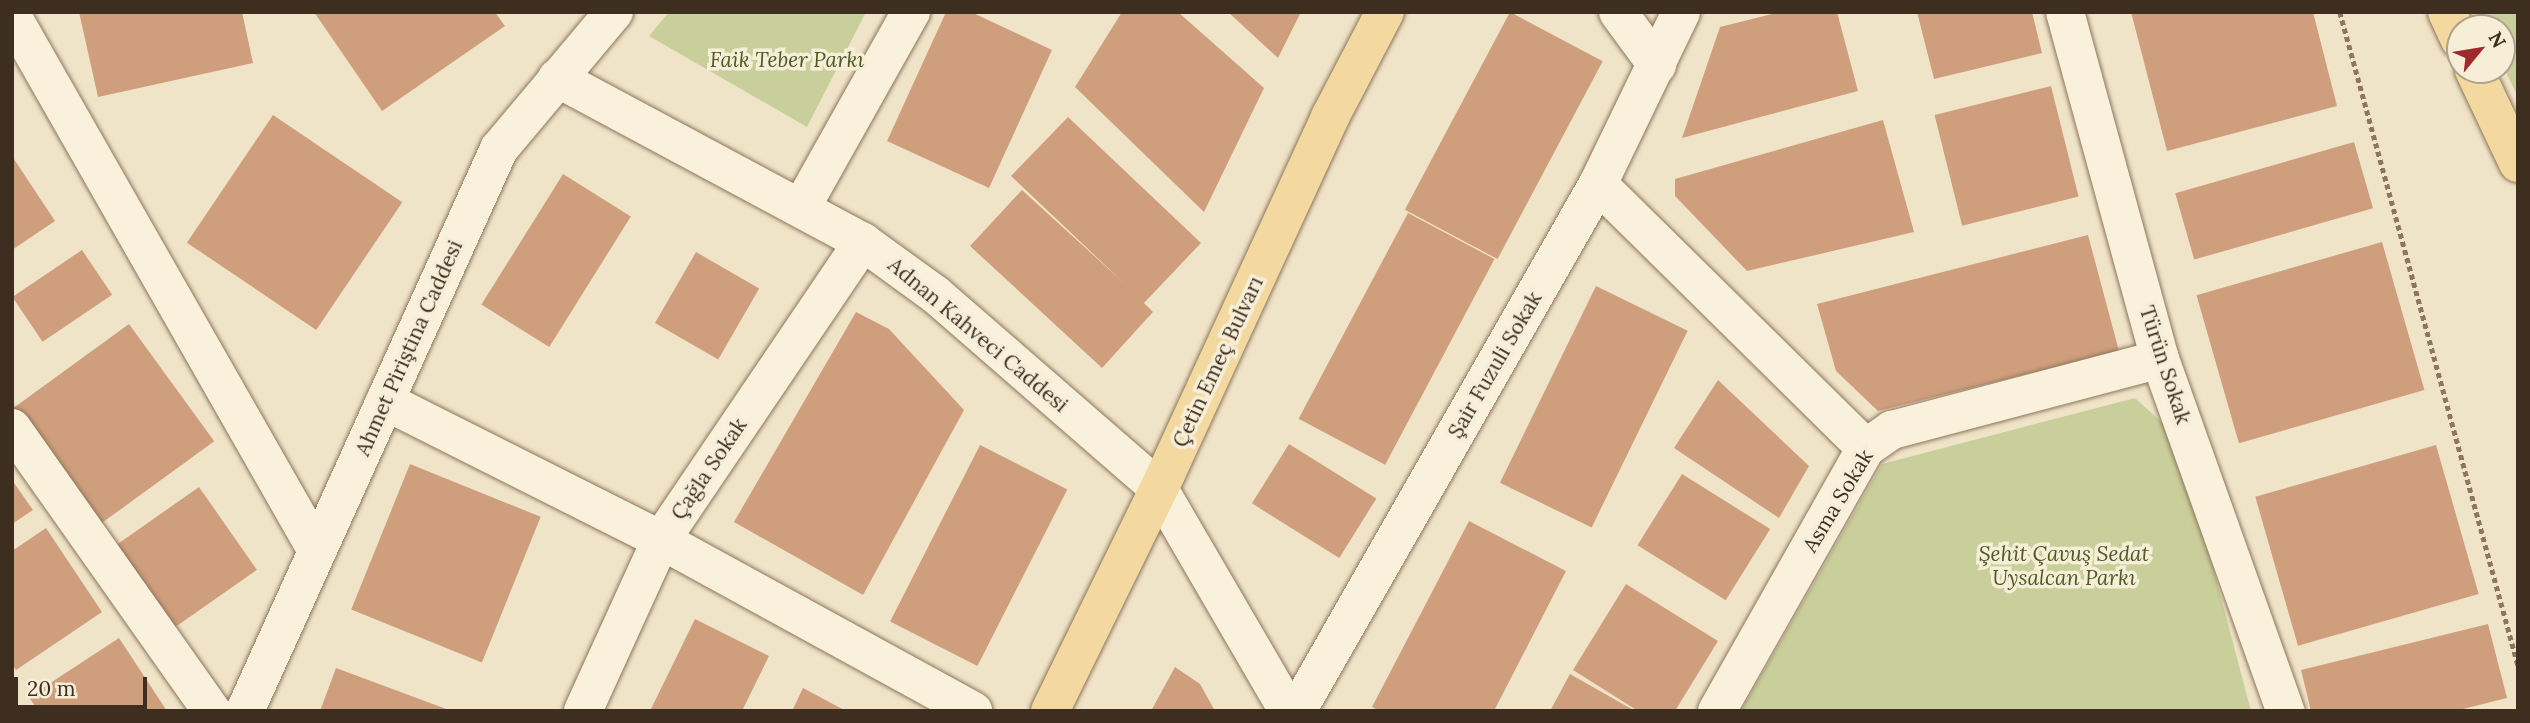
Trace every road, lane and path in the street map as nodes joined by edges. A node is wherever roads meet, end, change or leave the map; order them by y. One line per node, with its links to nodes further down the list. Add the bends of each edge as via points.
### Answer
1 (614, 12): 10 (street, Ahmet Piriştina Caddesi)
2 (911, 12): 14 (street)
3 (1385, 12): 20 (main road, Çetin Emeç Bulvarı, via 1329,117)
4 (1618, 12): 9 (street)
5 (1681, 12): 9 (street, Şair Fuzuli Sokak)
6 (2064, 12): 16 (street, Türün Sokak)
7 (2340, 12): 23 (path)
8 (12, 16): 22 (street)
9 (1657, 65): 13 (street, Şair Fuzuli Sokak)
10 (558, 78): 14 (street, Adnan Kahveci Caddesi); 17 (street, Ahmet Piriştina Caddesi, via 499,149)
11 (2481, 84): 12 (main road)
12 (2518, 163)
13 (1598, 184): 19 (street); 30 (street, Şair Fuzuli Sokak)
14 (801, 208): 15 (street, Adnan Kahveci Caddesi)
15 (863, 242): 20 (street, Adnan Kahveci Caddesi, via 936,295); 21 (street, Çağla Sokak)
16 (2160, 359): 19 (street, Asma Sokak, via 1892,430); 32 (street, Türün Sokak)
17 (385, 401): 21 (street); 22 (street, Ahmet Piriştina Caddesi)
18 (12, 428): 24 (street)
19 (1866, 447): 31 (street, Asma Sokak)
20 (1159, 489): 28 (main road, Çetin Emeç Bulvarı); 29 (street, Adnan Kahveci Caddesi)
21 (661, 540): 26 (street, Çağla Sokak); 27 (street)
22 (317, 551): 25 (street, Ahmet Piriştina Caddesi)
23 (2518, 665)
24 (212, 711)
25 (245, 711)
26 (583, 711)
27 (973, 711)
28 (1050, 711)
29 (1288, 711)
30 (1297, 711)
31 (1717, 711)
32 (2285, 711)

